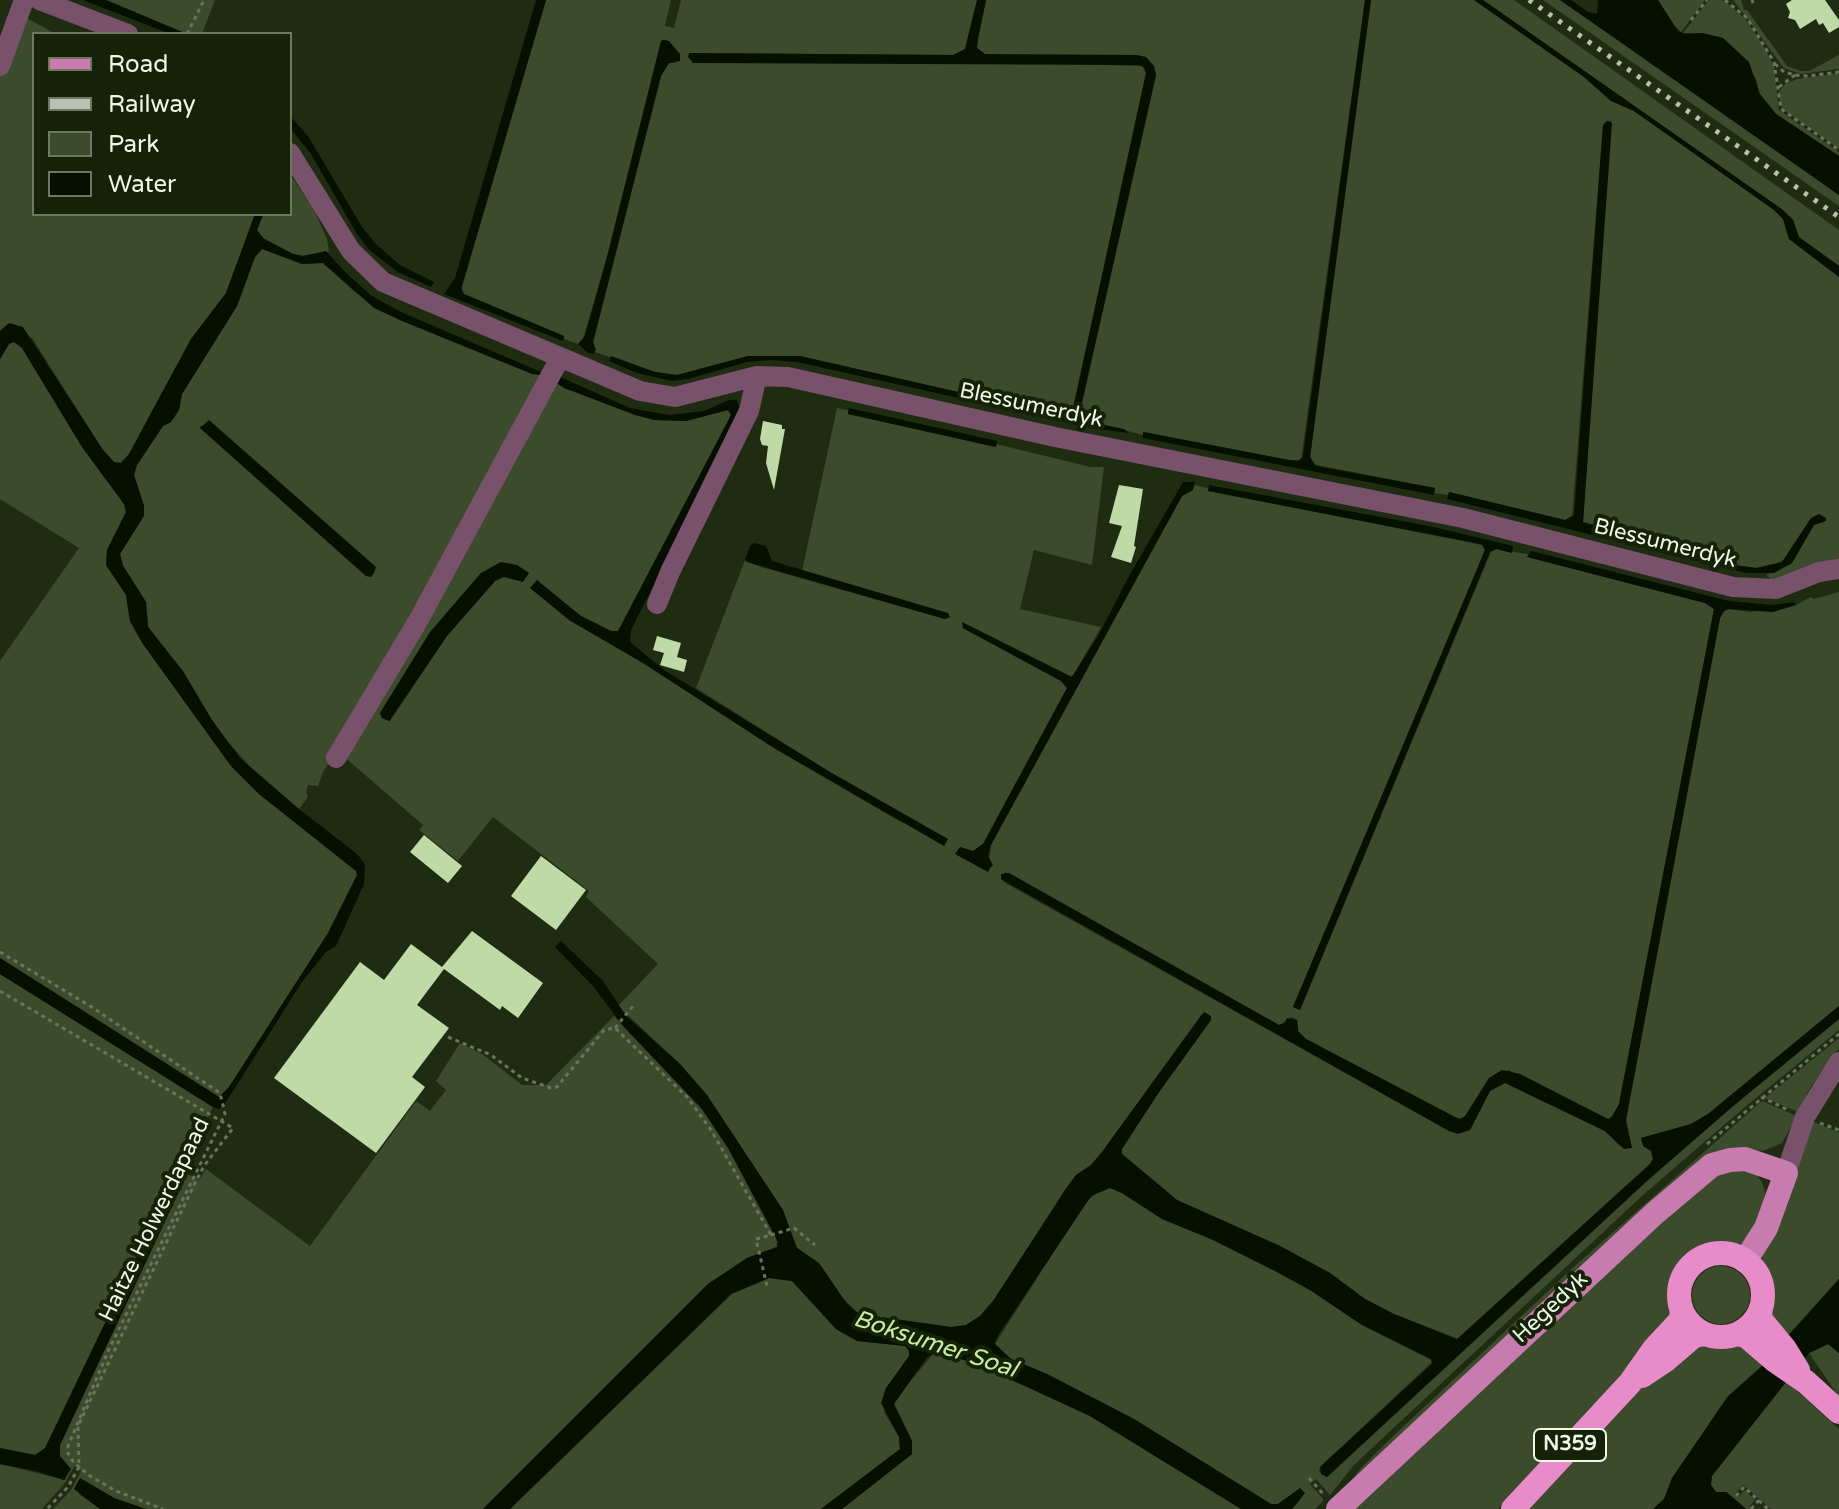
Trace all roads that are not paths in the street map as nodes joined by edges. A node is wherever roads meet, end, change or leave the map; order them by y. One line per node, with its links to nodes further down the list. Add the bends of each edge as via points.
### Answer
1 (24, 0): 4 (street)
2 (39, 0): 3 (street)
3 (123, 32)
4 (0, 66)
5 (292, 156): 6 (street, Blessumerdyk, via 351,251 383,282)
6 (560, 358): 7 (street, Blessumerdyk, via 663,396 693,394); 10 (street, via 418,621)
7 (757, 376): 8 (street, Blessumerdyk, via 804,379 1055,437 1463,518 1733,587 1776,589); 9 (street, via 749,411)
8 (1839, 569)
9 (657, 604)
10 (336, 758)
11 (1839, 1062): 12 (street, via 1805,1117)
12 (1786, 1173): 13 (main road, via 1766,1228); 21 (main road, Hegedyk, via 1745,1159 1705,1170)
13 (1745, 1261): 14 (highway, via 1759,1278); 15 (highway, N359, via 1725,1253 1694,1262 1679,1290)
14 (1760, 1310): 17 (highway); 18 (highway)
15 (1682, 1312): 16 (highway); 19 (highway, N359)
16 (1705, 1334): 17 (highway); 19 (highway, N359, via 1694,1336)
17 (1737, 1334): 18 (highway)
18 (1768, 1343): 20 (highway)
19 (1630, 1383): 22 (highway, N359)
20 (1839, 1412)
21 (1338, 1509)
22 (1513, 1509)

